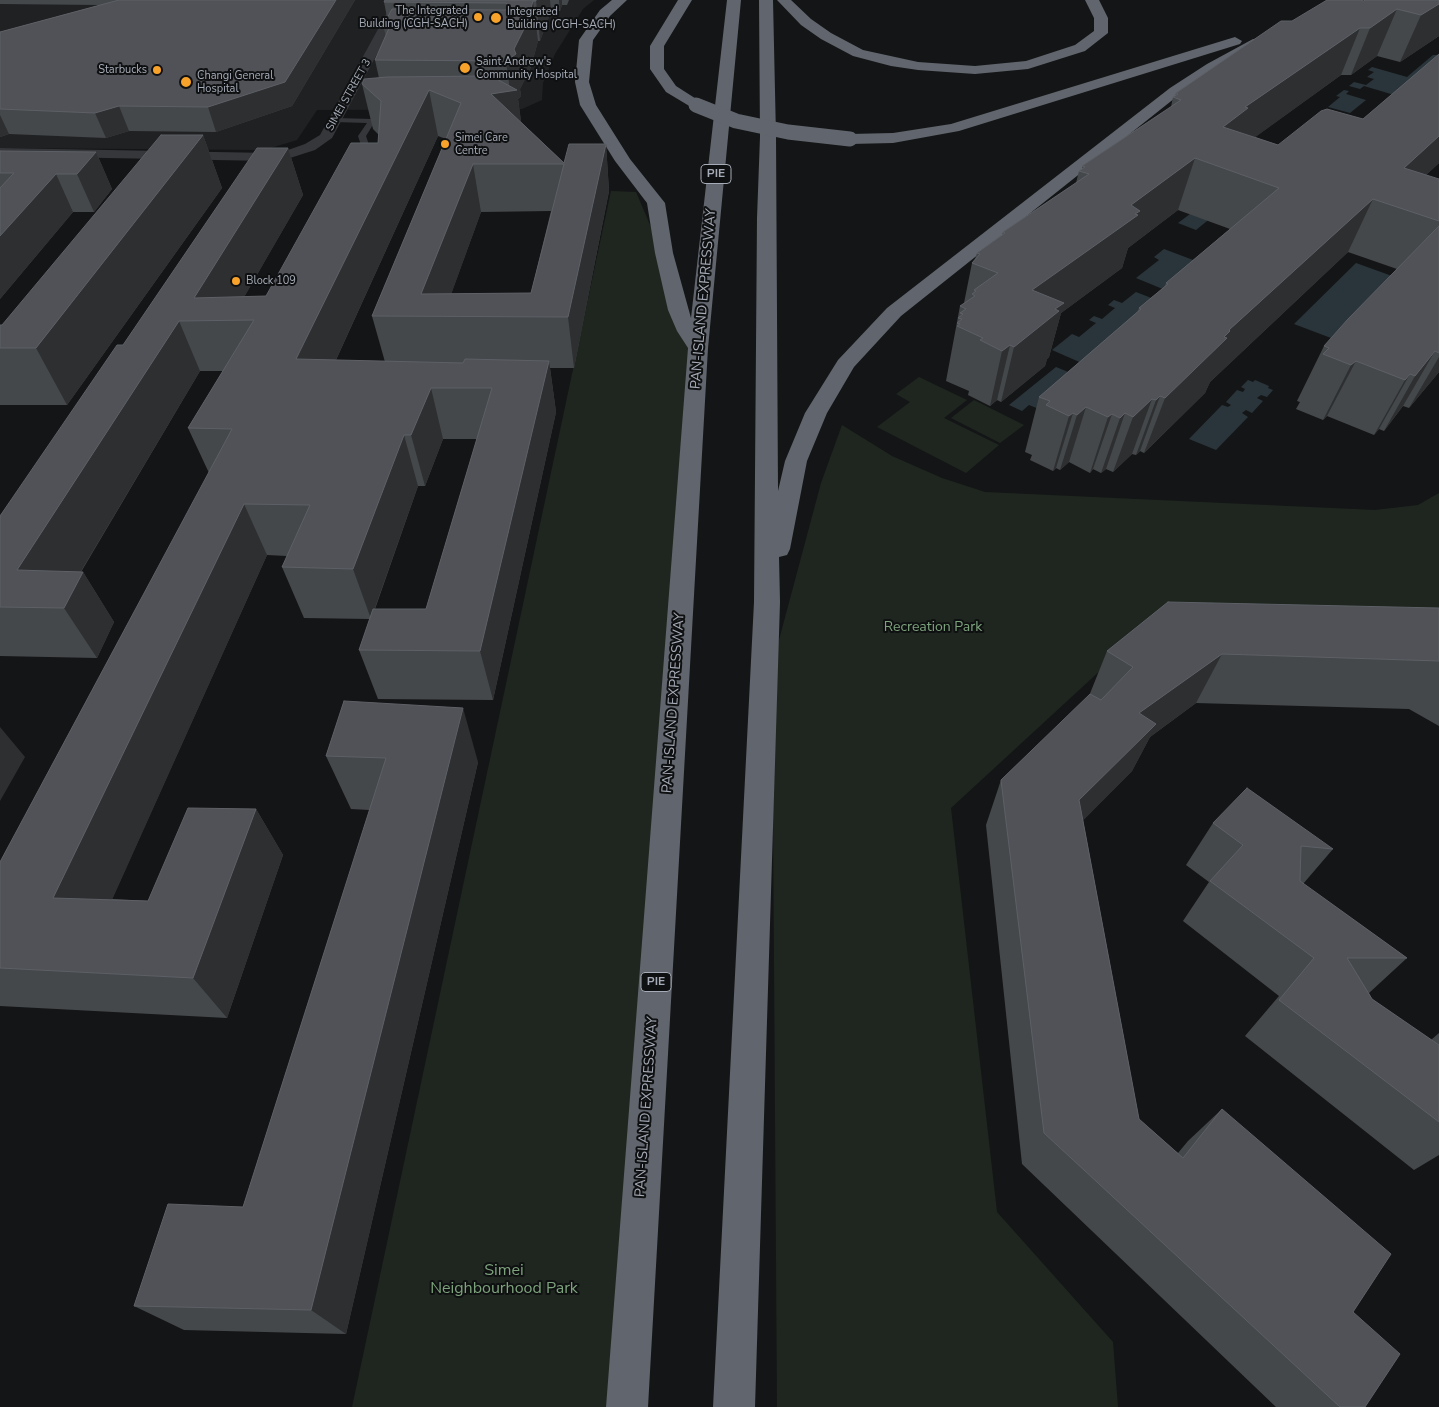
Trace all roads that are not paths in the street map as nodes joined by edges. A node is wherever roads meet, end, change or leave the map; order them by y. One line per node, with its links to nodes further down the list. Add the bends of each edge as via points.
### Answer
1 (400, 0): 9 (street, SIMEI STREET 3, via 381,45)
2 (620, 0): 13 (highway, via 605,13 586,40 582,82 588,105 623,161 656,203 678,310)
3 (685, 0): 14 (highway, bridge, via 657,46 658,70 672,89 696,105 736,121 788,132 850,139 893,138 953,128 1270,33 1212,67 1152,109 894,312 845,364 816,413 796,461)
4 (734, 0): 13 (highway, PAN-ISLAND EXPRESSWAY / PIE)
5 (766, 0): 14 (highway)
6 (784, 0): 7 (highway, via 806,22 858,53 918,66 975,70 1028,65 1080,48 1101,33 1101,18)
7 (1092, 0)
8 (398, 118): 10 (lane)
9 (335, 120): 10 (lane); 12 (street, SIMEI STREET 3, via 325,138 290,154)
10 (372, 122): 11 (lane, via 362,136 361,146)
11 (374, 144)
12 (0, 152)
13 (698, 348): 15 (highway, PAN-ISLAND EXPRESSWAY / PIE)
14 (766, 602): 16 (highway)
15 (627, 1407)
16 (734, 1407)

